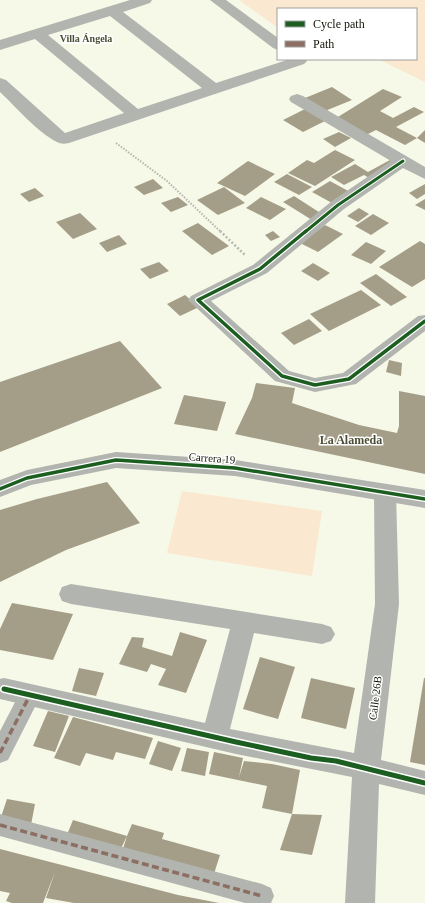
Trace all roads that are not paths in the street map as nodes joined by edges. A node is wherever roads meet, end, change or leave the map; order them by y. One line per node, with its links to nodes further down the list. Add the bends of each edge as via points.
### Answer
1 (146, 0): 3 (street)
2 (217, 0): 6 (street)
3 (113, 11): 4 (street); 9 (street)
4 (38, 34): 5 (street); 11 (street)
5 (1, 44)
6 (277, 44)
7 (298, 60): 9 (street)
8 (0, 83): 11 (street, via 63,139)
9 (215, 90): 11 (street)
10 (297, 100): 12 (street)
11 (136, 115)
12 (403, 161): 13 (street); 14 (street, via 338,205 260,269 198,300 282,376 315,385 349,379)
13 (425, 174)
14 (425, 321)
15 (0, 489): 16 (street, Carrera 19, via 27,478 116,460 235,468)
16 (385, 493): 17 (street, Carrera 19); 25 (street, Calle 26B, via 387,604)
17 (425, 500)
18 (71, 594): 19 (street)
19 (245, 621): 20 (street); 23 (street)
20 (322, 634)
21 (4, 689): 22 (street)
22 (30, 695): 23 (street); 24 (street)
23 (214, 737): 25 (street)
24 (0, 753)
25 (366, 769): 26 (street); 29 (street, Calle 26B)
26 (425, 783)
27 (0, 825): 28 (street)
28 (262, 896)
29 (360, 903)

